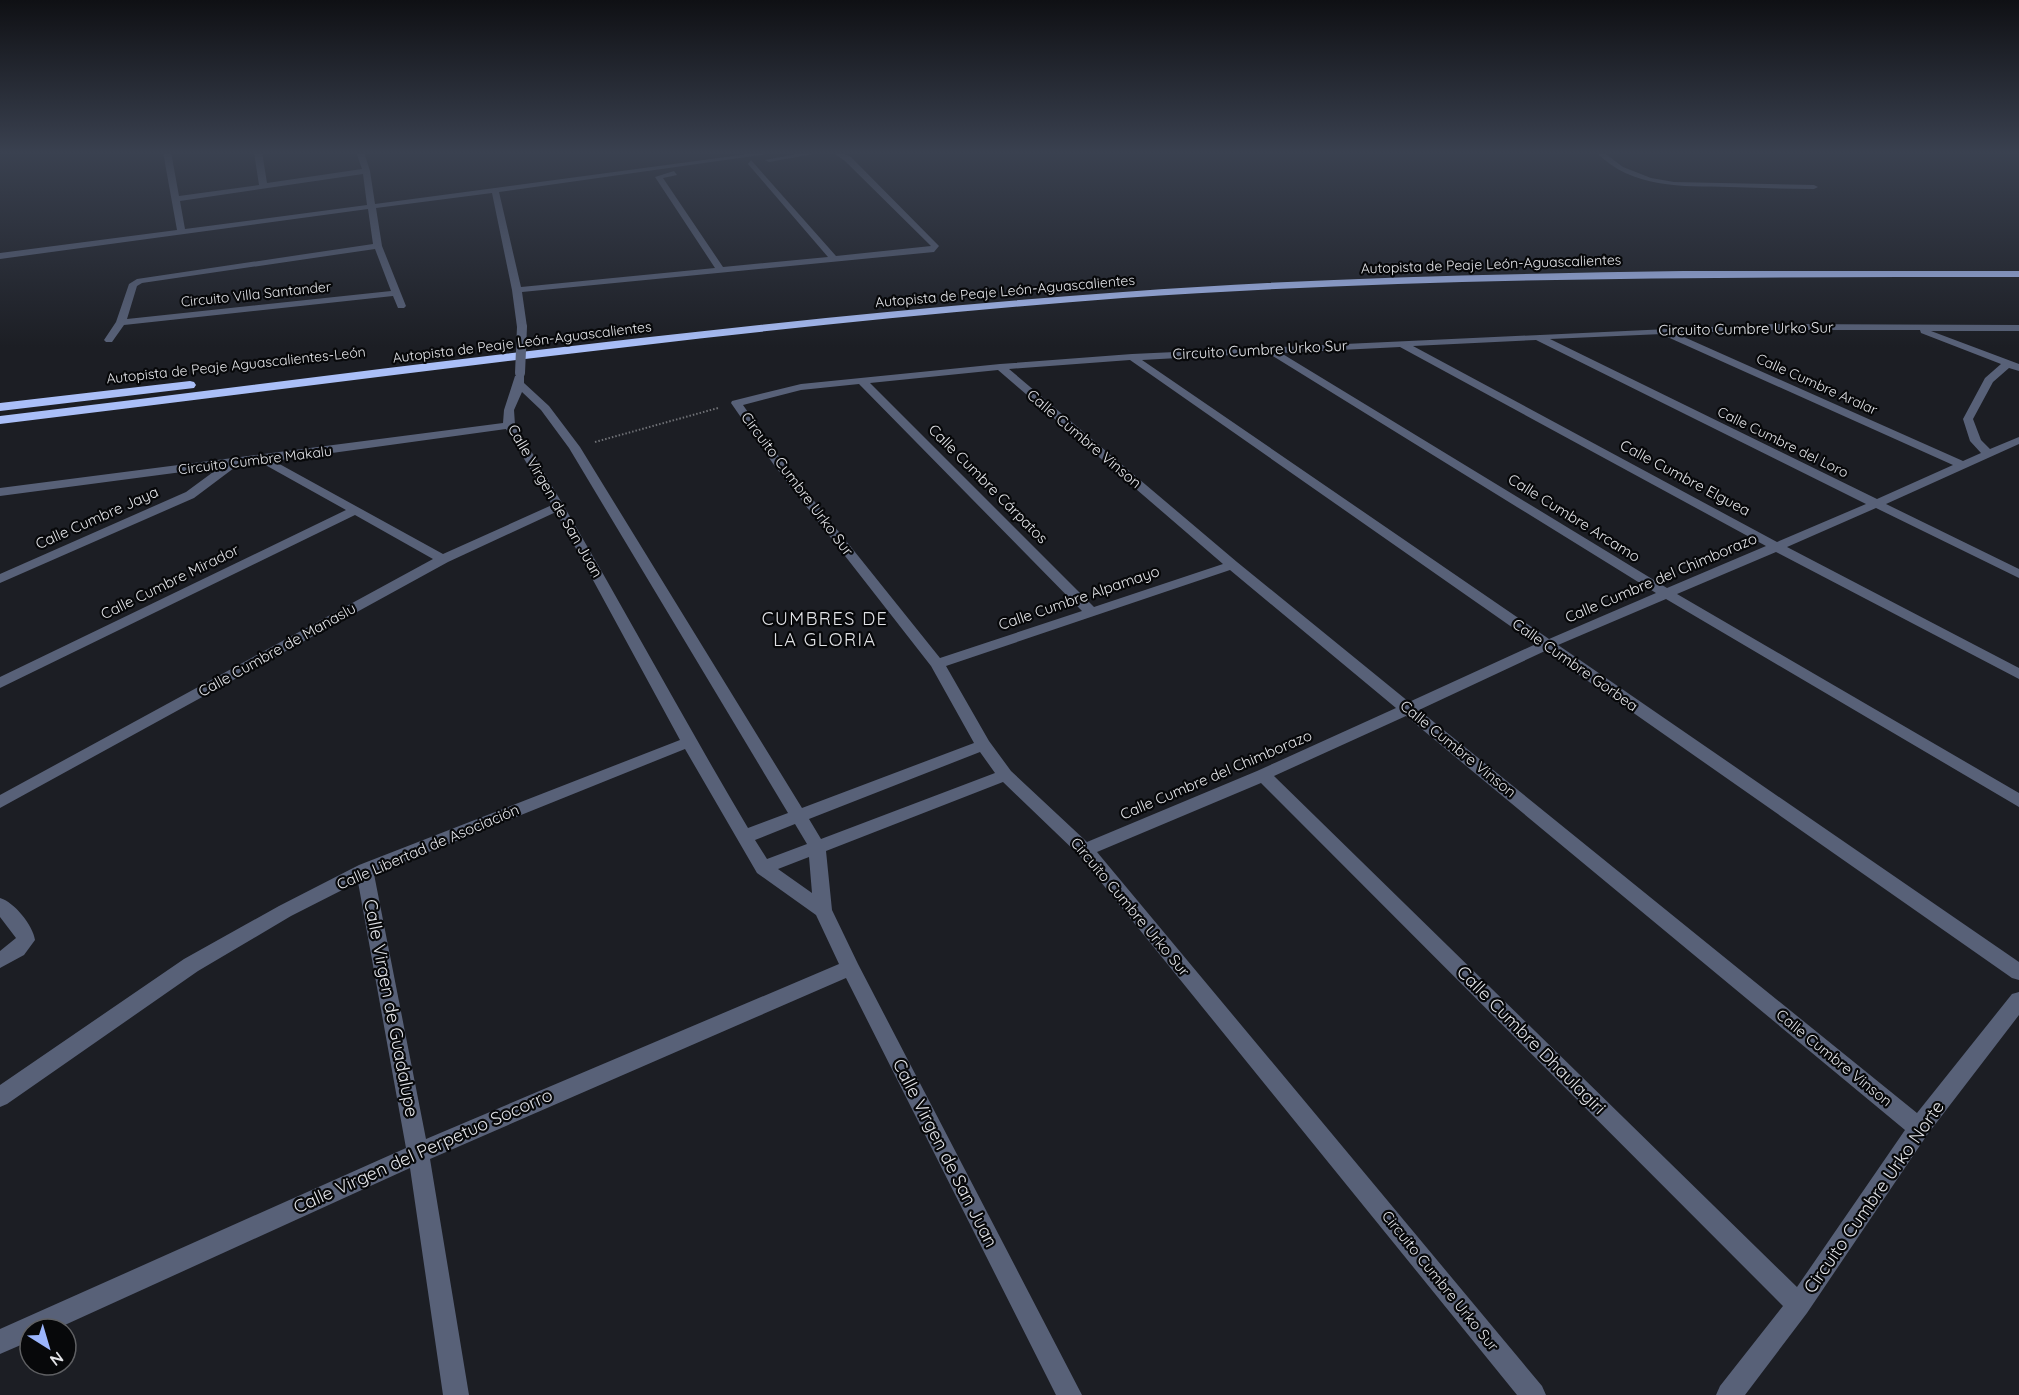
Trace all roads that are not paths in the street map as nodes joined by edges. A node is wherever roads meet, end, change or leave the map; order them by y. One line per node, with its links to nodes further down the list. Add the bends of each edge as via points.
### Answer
1 (180, 217): 8 (street)
2 (298, 217): 8 (street)
3 (373, 217): 9 (street)
4 (501, 217): 15 (street)
5 (685, 217): 13 (street)
6 (798, 217): 11 (street)
7 (906, 217): 11 (street, via 934,249)
8 (182, 233): 10 (street)
9 (378, 246): 16 (street); 18 (street, Circuito Villa Santander, via 140,281 133,284)
10 (0, 256)
11 (835, 260): 13 (street)
12 (2019, 265): 32 (highway, Autopista de Peaje Aguascalientes-León, via 1543,266 1125,285 790,314)
13 (721, 271): 15 (street)
14 (2019, 274): 33 (highway, Autopista de Peaje León-Aguascalientes, via 1553,276 1127,295 792,324)
15 (517, 290): 30 (street, bridge, via 522,327)
16 (394, 293): 17 (street); 18 (street, Circuito Villa Santander)
17 (400, 306)
18 (121, 322): 23 (street, Circuito Villa Santander)
19 (1917, 328): 20 (street, Circuito Cumbre Urko Sur); 21 (street, Circuito Cumbre Urko Sur); 27 (street)
20 (2019, 328)
21 (1660, 331): 22 (street, Circuito Cumbre Urko Sur); 39 (street, Calle Cumbre Aralar)
22 (1535, 335): 24 (street, Circuito Cumbre Urko Sur); 41 (street, Calle Cumbre del Loro)
23 (109, 340)
24 (1400, 342): 25 (street, Circuito Cumbre Urko Sur); 44 (street, Calle Cumbre Elguea)
25 (1270, 350): 26 (street, Circuito Cumbre Urko Sur); 49 (street, Calle Cumbre Arcamo)
26 (1132, 357): 28 (street, Circuito Cumbre Urko Sur); 51 (street, Calle Cumbre Gorbea)
27 (2007, 364): 29 (street); 36 (street, via 1989,380 1968,419 1976,441)
28 (1000, 367): 31 (street, Circuito Cumbre Urko Sur); 46 (street, Calle Cumbre Vinson)
29 (2019, 368)
30 (520, 379): 34 (street, Calle Virgen de San Juan, via 507,413); 62 (street, Calle Virgen de San Juan, via 574,447)
31 (862, 381): 50 (street, Calle Cumbre Cárpatos); 52 (street, Circuito Cumbre Urko Sur, via 801,387 736,403 778,463)
32 (0, 407)
33 (0, 420)
34 (509, 424): 37 (street, Circuito Cumbre Makalu); 42 (street, Calle Virgen de San Juan)
35 (2019, 440): 36 (street, Calle Cumbre del Chimborazo)
36 (1988, 453): 39 (street, Calle Cumbre del Chimborazo)
37 (263, 459): 38 (street, Circuito Cumbre Makalu); 43 (street)
38 (234, 463): 40 (street, Circuito Cumbre Makalu); 48 (street, Calle Cumbre Jaya, via 190,495)
39 (1962, 465): 41 (street, Calle Cumbre del Chimborazo)
40 (0, 494)
41 (1876, 504): 44 (street, Calle Cumbre del Chimborazo); 47 (street, Calle Cumbre del Loro)
42 (559, 506): 45 (street, Calle Cumbre de Manaslu); 56 (street, Calle Virgen de San Juan)
43 (354, 511): 45 (street); 54 (street, Calle Cumbre Mirador)
44 (1778, 547): 49 (street, Calle Cumbre del Chimborazo); 53 (street, Calle Cumbre Elguea)
45 (443, 559): 61 (street, Calle Cumbre de Manaslu)
46 (1232, 565): 50 (street, Calle Cumbre Alpamayo); 55 (street, Calle Cumbre Vinson)
47 (2019, 574)
48 (0, 579)
49 (1667, 594): 51 (street, Calle Cumbre del Chimborazo); 60 (street, Calle Cumbre Arcamo)
50 (1090, 611): 52 (street, Calle Cumbre Alpamayo)
51 (1546, 645): 55 (street, Calle Cumbre del Chimborazo); 72 (street, Calle Cumbre Gorbea)
52 (937, 664): 57 (street, Circuito Cumbre Urko Sur)
53 (2019, 674)
54 (0, 684)
55 (1408, 708): 59 (street, Calle Cumbre del Chimborazo); 75 (street, Calle Cumbre Vinson)
56 (689, 742): 63 (street, Calle Virgen de San Juan); 67 (street, Calle Libertad de Asociación)
57 (983, 745): 58 (street, Circuito Cumbre Urko Sur); 62 (street)
58 (1005, 775): 64 (street); 65 (street, Circuito Cumbre Urko Sur)
59 (1263, 775): 65 (street, Calle Cumbre del Chimborazo); 77 (street, Calle Cumbre Dhaulagiri)
60 (2019, 801)
61 (0, 802)
62 (800, 816): 63 (street); 64 (street, Calle Virgen de San Juan)
63 (744, 837): 66 (street, Calle Virgen de San Juan)
64 (817, 846): 66 (street); 69 (street, Calle Virgen de San Juan)
65 (1085, 850): 81 (street, Circuito Cumbre Urko Sur)
66 (763, 868): 69 (street, Calle Virgen de San Juan)
67 (365, 870): 74 (street, Calle Libertad de Asociación, via 191,965); 76 (street, Calle Virgen de Guadalupe)
68 (0, 905): 70 (street, via 25,933 26,940)
69 (823, 910): 71 (street, Calle Virgen de San Juan)
70 (0, 960)
71 (850, 968): 76 (street, Calle Virgen del Perpetuo Socorro, via 680,1037); 80 (street, Calle Virgen de San Juan)
72 (2019, 972)
73 (2019, 1000): 75 (street, Circuito Cumbre Urko Norte)
74 (0, 1097)
75 (1919, 1128): 77 (street, Circuito Cumbre Urko Norte)
76 (418, 1152): 78 (street, Calle Virgen del Perpetuo Socorro); 79 (street, Calle Virgen de Guadalupe)
77 (1799, 1305): 82 (street, Circuito Cumbre Urko Norte)
78 (0, 1342)
79 (456, 1395)
80 (1069, 1395)
81 (1533, 1395)
82 (1729, 1395)

